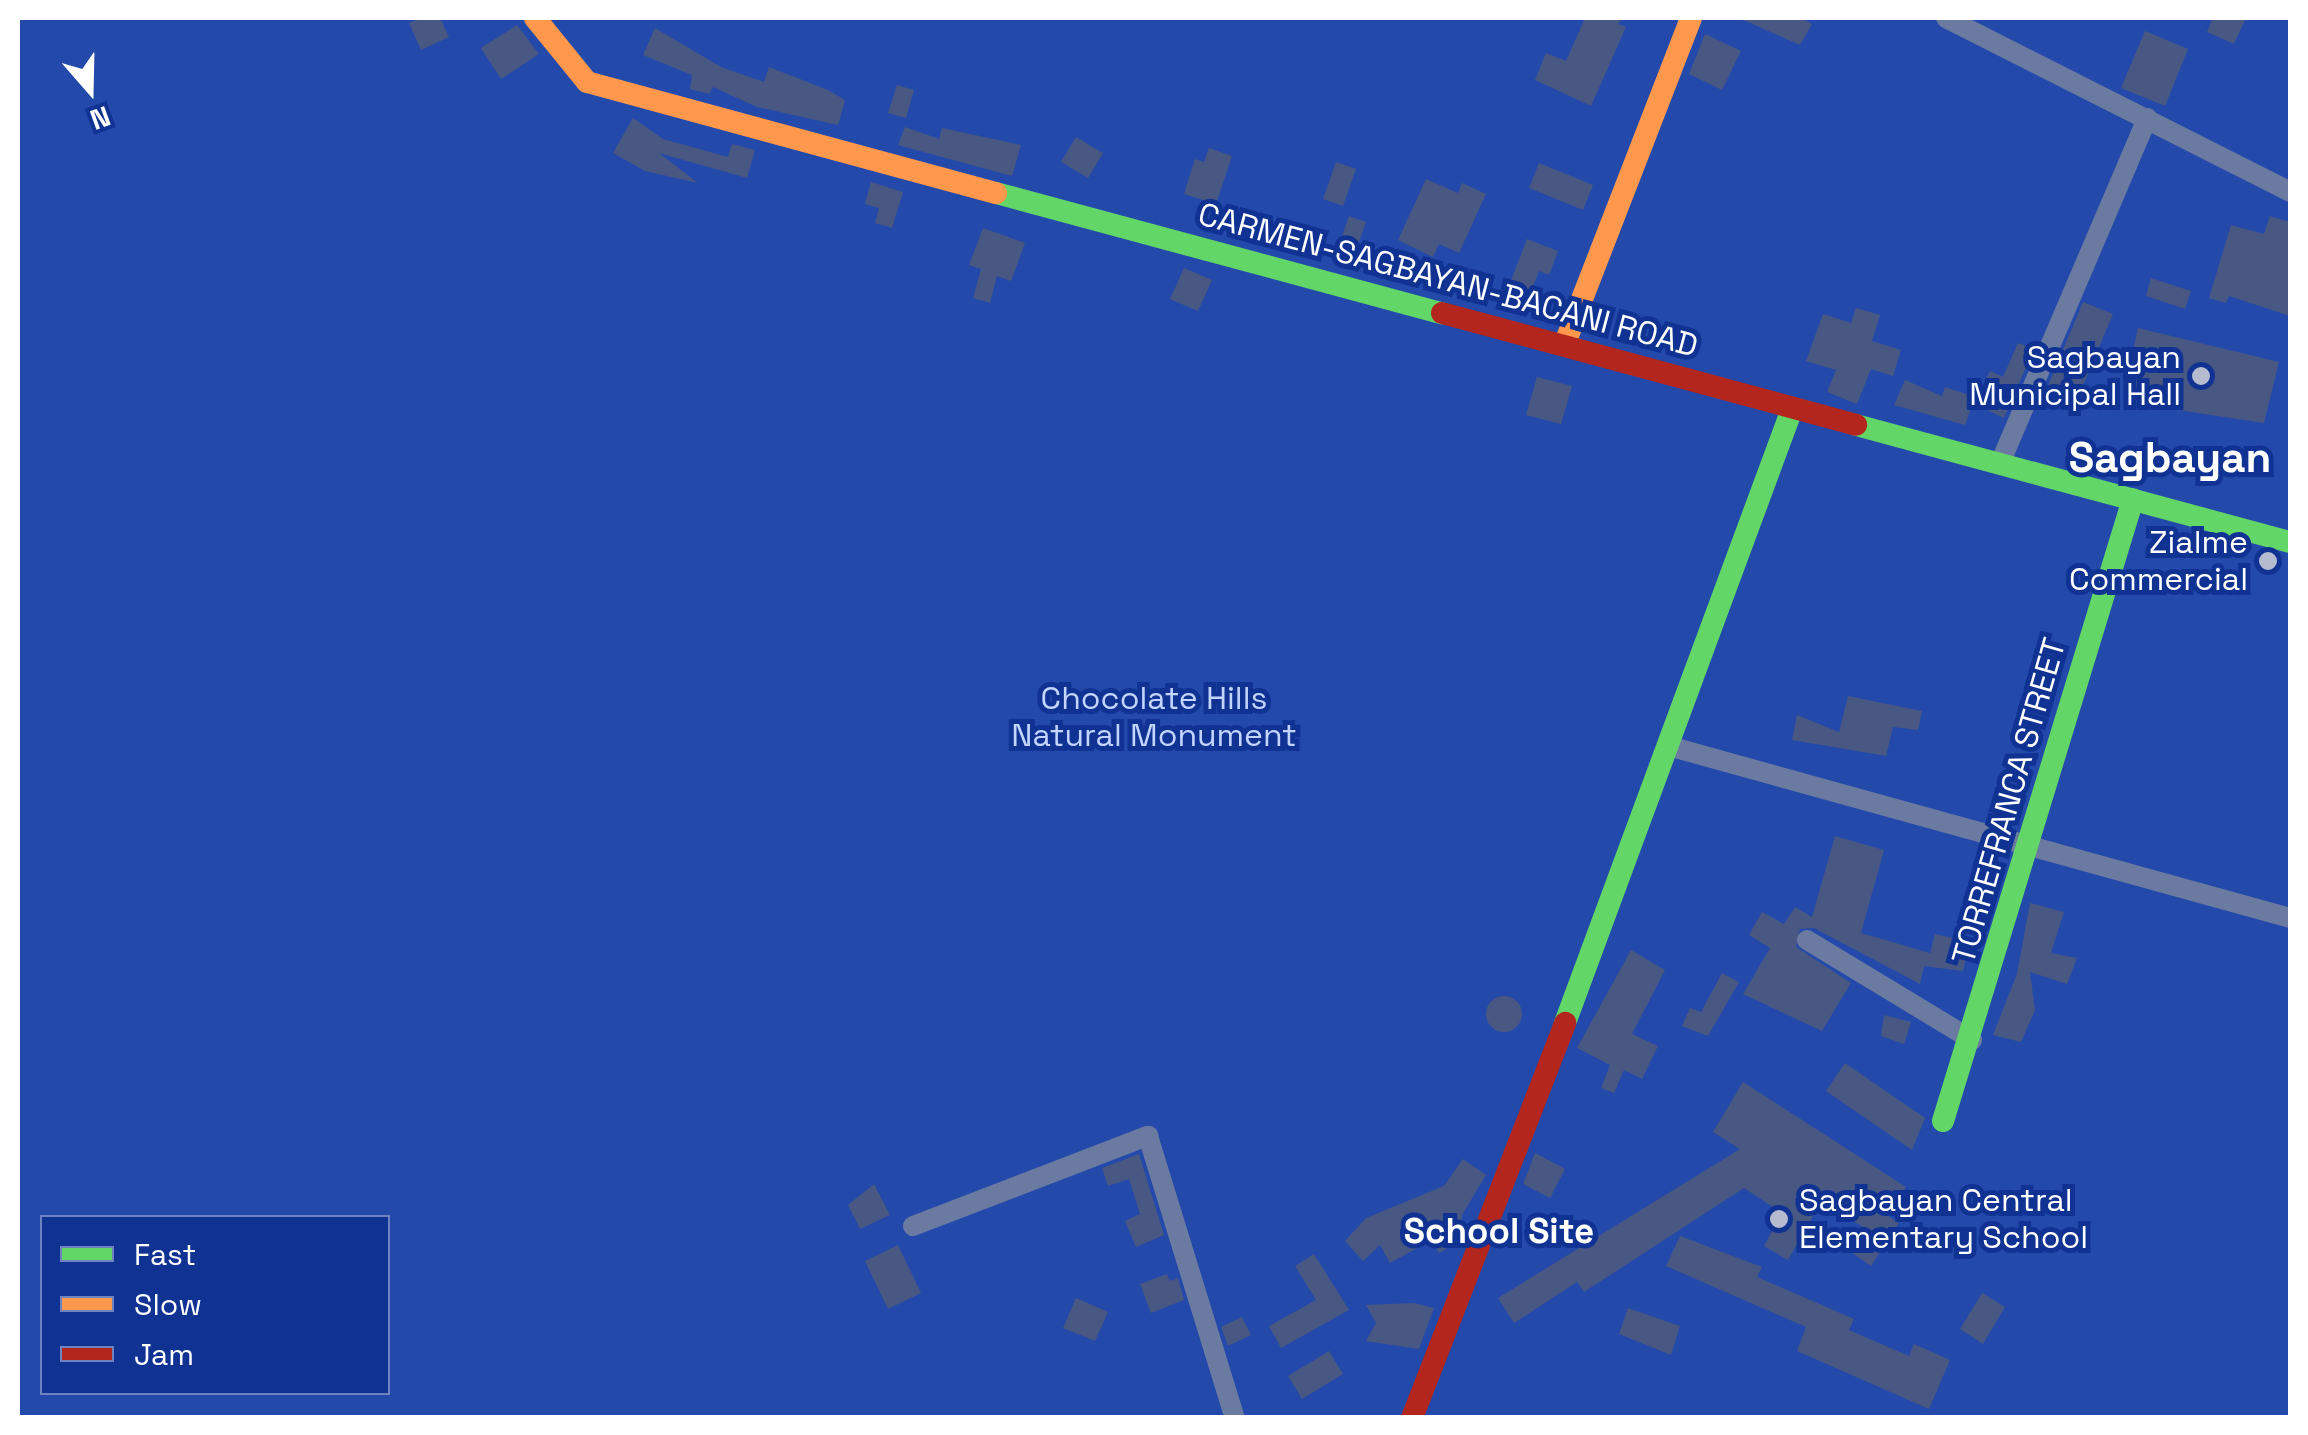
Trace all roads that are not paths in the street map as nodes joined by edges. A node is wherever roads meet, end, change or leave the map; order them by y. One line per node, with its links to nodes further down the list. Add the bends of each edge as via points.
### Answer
1 (535, 18): 6 (main road, CARMEN-SAGBAYAN-BACANI ROAD, via 587,82)
2 (1946, 18): 4 (street)
3 (1682, 22): 6 (main road)
4 (2147, 118): 5 (street); 8 (street)
5 (2290, 192)
6 (1566, 343): 7 (main road, CARMEN-SAGBAYAN-BACANI ROAD)
7 (1792, 409): 8 (main road, CARMEN-SAGBAYAN-BACANI ROAD); 11 (main road)
8 (2000, 461): 9 (main road, CARMEN-SAGBAYAN-BACANI ROAD)
9 (2132, 499): 10 (main road, CARMEN-SAGBAYAN-BACANI ROAD); 12 (main road, TORREFRANCA STREET)
10 (2290, 542)
11 (1672, 746): 12 (street); 19 (main road)
12 (2030, 841): 13 (street); 15 (main road, TORREFRANCA STREET)
13 (2290, 918)
14 (1807, 940): 15 (street)
15 (1972, 1040): 16 (main road, TORREFRANCA STREET)
16 (1944, 1121)
17 (913, 1226): 18 (street, via 1148,1136)
18 (1235, 1418)
19 (1412, 1418)

